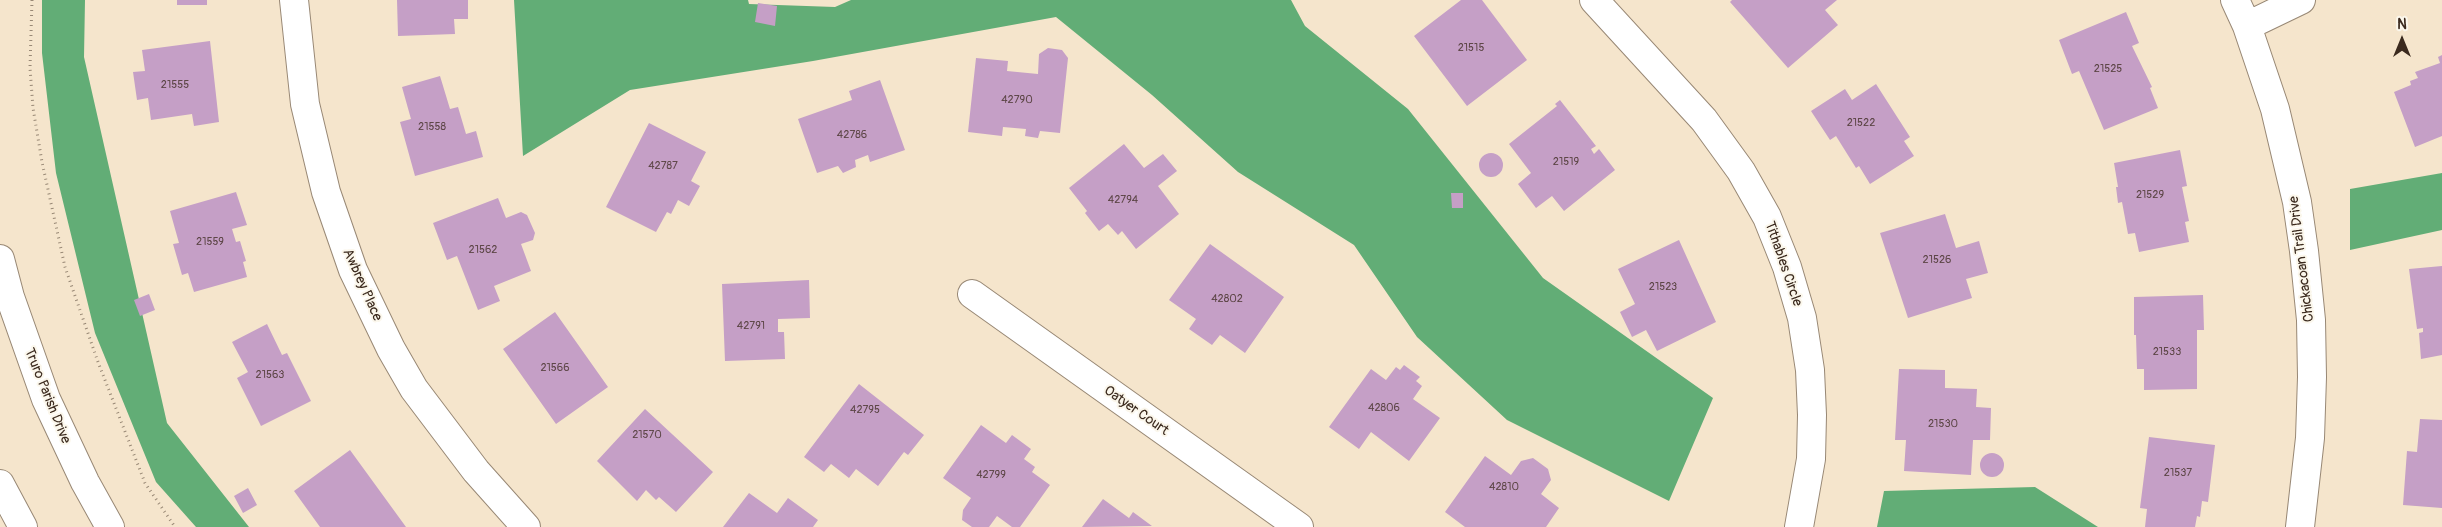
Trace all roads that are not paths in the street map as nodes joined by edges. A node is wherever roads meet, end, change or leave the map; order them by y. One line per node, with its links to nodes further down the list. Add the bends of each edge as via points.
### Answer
1 (294, 0): 11 (street, Awbrey Place, via 305,104 326,192 353,270 391,350 414,389 476,471)
2 (1594, 0): 13 (street, Tithables Circle, via 1704,120 1741,171 1767,217 1787,267 1802,318 1810,370 1811,459)
3 (2235, 0): 5 (street, Chickacoan Trail Drive)
4 (2301, 0): 5 (street)
5 (2247, 26): 14 (street, Chickacoan Trail Drive, via 2275,109 2297,202 2304,251 2312,376 2310,438)
6 (0, 259): 10 (street, Truro Parish Drive, via 46,399)
7 (972, 294): 12 (street, Oatyer Court)
8 (0, 484): 9 (street)
9 (23, 527)
10 (110, 527)
11 (526, 527)
12 (1299, 527)
13 (1799, 527)
14 (2300, 527)

